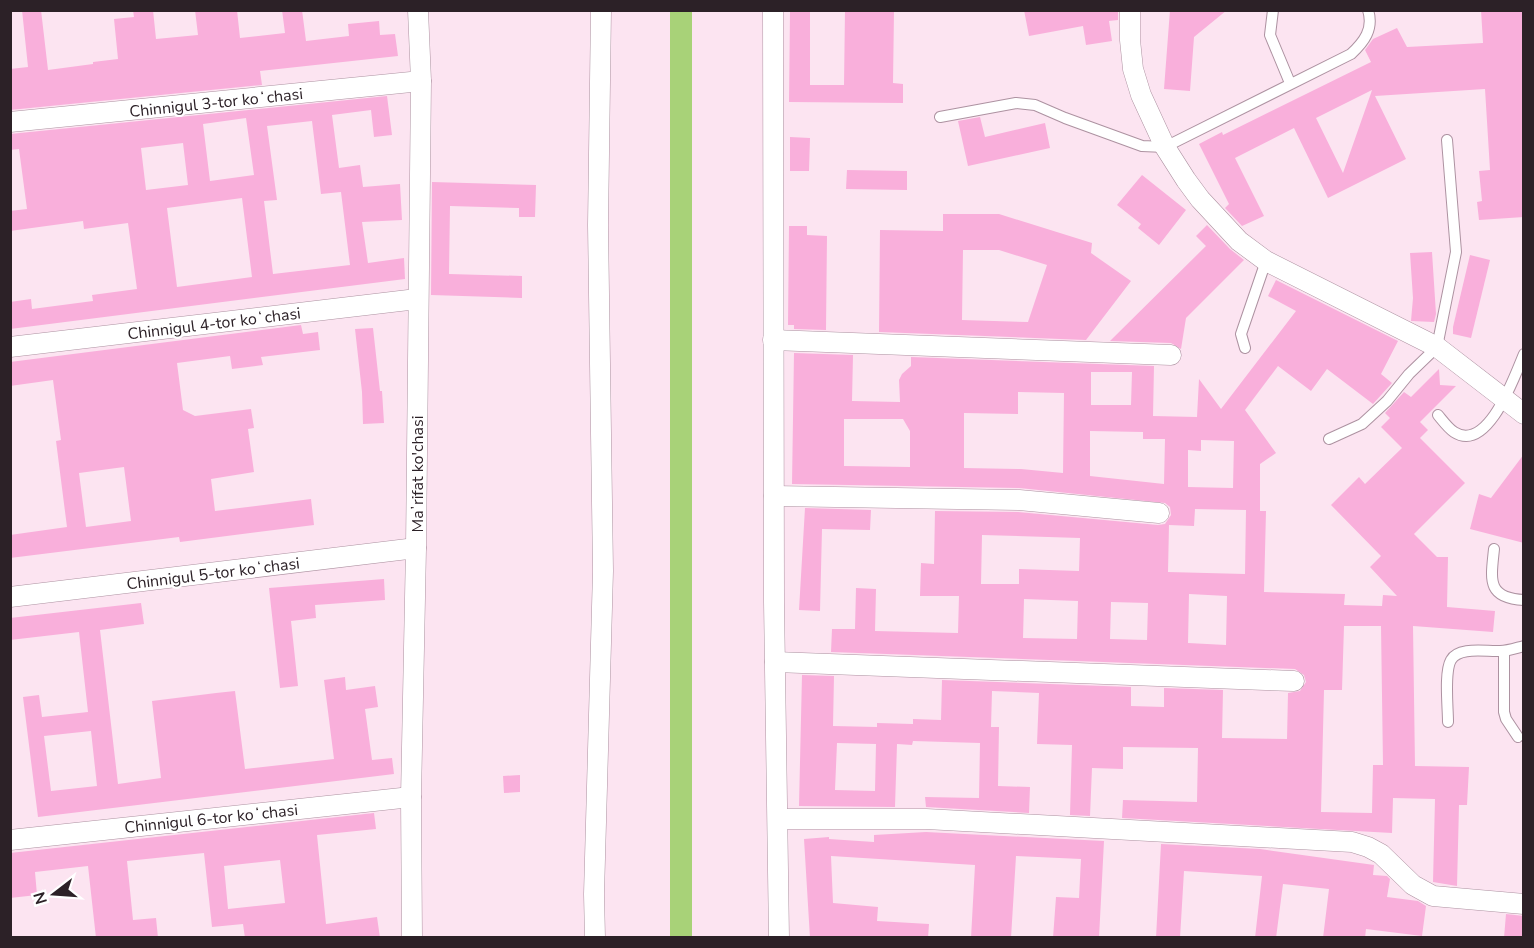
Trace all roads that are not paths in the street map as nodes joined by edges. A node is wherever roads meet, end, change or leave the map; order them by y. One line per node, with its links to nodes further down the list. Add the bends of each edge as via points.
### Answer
1 (418, 10): 7 (street, Maʼrifat ko'chasi)
2 (601, 10): 42 (street, via 598,248 603,571)
3 (773, 10): 15 (street)
4 (1130, 10): 12 (street, via 1133,69)
5 (1274, 10): 8 (lane, via 1270,35)
6 (1368, 10): 8 (lane, via 1368,32 1363,43 1351,54)
7 (421, 81): 10 (street, Chinnigul 3-tor koʻchasi); 14 (street, Maʼrifat ko'chasi)
8 (1290, 83): 12 (lane)
9 (940, 117): 12 (lane, via 1016,103 1035,105 1142,146)
10 (10, 122)
11 (1447, 140): 17 (lane, via 1456,252)
12 (1166, 147): 13 (street, via 1200,199 1239,241)
13 (1266, 261): 17 (street); 18 (lane, via 1241,334)
14 (417, 299): 16 (street, Chinnigul 4-tor koʻchasi); 27 (street, Maʼrifat ko'chasi)
15 (773, 340): 20 (street); 25 (street)
16 (10, 347)
17 (1437, 347): 21 (street); 24 (lane, via 1362,424)
18 (1245, 348)
19 (1524, 354): 21 (lane)
20 (1171, 355)
21 (1504, 399): 22 (street); 23 (lane, via 1484,429 1472,435 1453,432)
22 (1524, 414)
23 (1438, 415)
24 (1329, 439)
25 (774, 496): 26 (street, via 1019,500); 33 (street)
26 (1158, 513)
27 (416, 548): 29 (street, Chinnigul 5-tor koʻchasi); 37 (street, Maʼrifat ko'chasi)
28 (1494, 549): 30 (lane, via 1494,588 1502,597)
29 (10, 597)
30 (1524, 600)
31 (1524, 646): 32 (lane)
32 (1504, 651): 35 (lane, via 1464,651 1451,660); 36 (lane, via 1504,712)
33 (775, 662): 34 (street); 38 (street)
34 (1294, 681)
35 (1448, 722)
36 (1518, 737)
37 (411, 796): 39 (street, Chinnigul 6-tor koʻchasi); 41 (street, Maʼrifat ko'chasi)
38 (778, 819): 40 (street, via 926,819 1352,842 1381,854 1413,885 1433,896); 43 (street)
39 (10, 840)
40 (1524, 904)
41 (412, 938)
42 (595, 938)
43 (779, 938)

